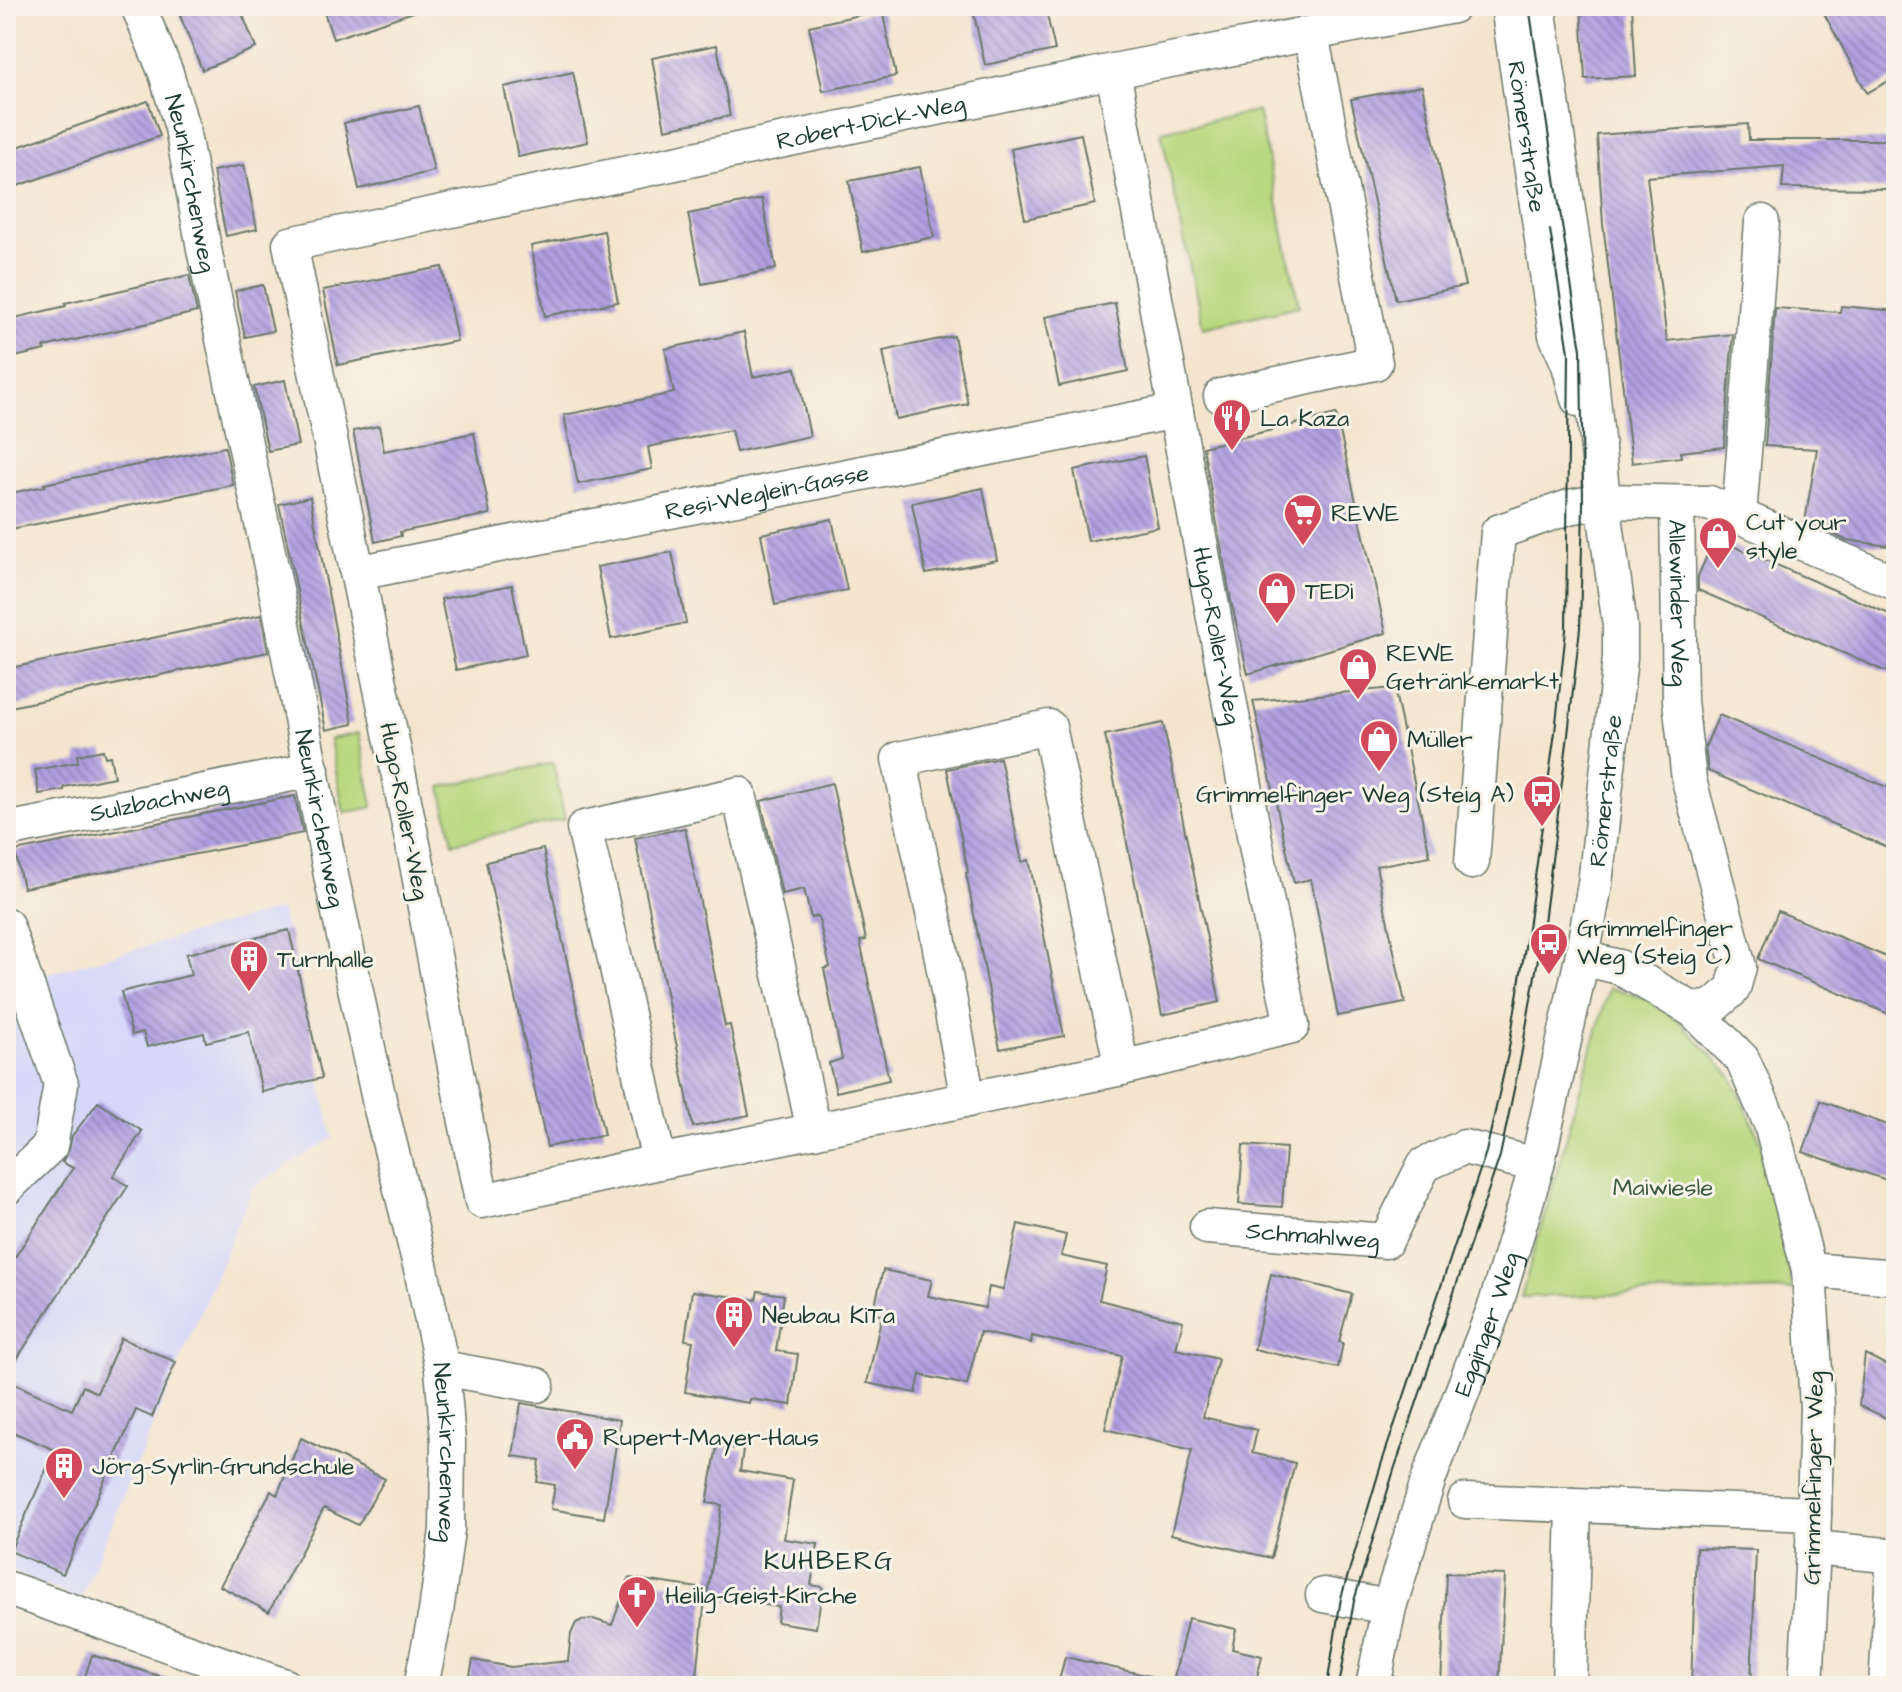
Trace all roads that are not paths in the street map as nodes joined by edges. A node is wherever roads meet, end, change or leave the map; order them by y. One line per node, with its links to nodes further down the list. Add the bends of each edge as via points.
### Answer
1 (138, 6): 16 (street, Neunkirchenweg, via 182,128)
2 (1453, 6): 5 (street, Robert-Dick-Weg)
3 (1508, 6): 11 (street, Römerstraße, via 1556,335 1569,365)
4 (1538, 6): 11 (street, Römerstraße, via 1588,346)
5 (1311, 34): 6 (street, Robert-Dick-Weg); 9 (street, via 1375,363)
6 (1113, 71): 8 (street, Robert-Dick-Weg); 10 (street, Hugo-Roller-Weg)
7 (1762, 222): 13 (street)
8 (290, 244): 14 (street, Hugo-Roller-Weg)
9 (1221, 396)
10 (1176, 411): 14 (street, Resi-Weglein-Gasse); 22 (street, Hugo-Roller-Weg, via 1292,1026)
11 (1603, 501): 12 (street, Allewinder Weg); 18 (street, via 1498,532); 20 (street, Römerstraße, via 1620,658)
12 (1677, 503): 13 (street, Allewinder Weg, via 1709,503); 21 (street, Allewinder Weg, via 1680,701 1689,780 1739,967 1733,989 1712,1007)
13 (1739, 516): 15 (street, Allewinder Weg)
14 (357, 573): 25 (street, Hugo-Roller-Weg, via 482,1201)
15 (1896, 583)
16 (312, 770): 17 (street, Sulzbachweg); 31 (street, Neunkirchenweg, via 381,1109)
17 (6, 830)
18 (1472, 862)
19 (6, 925): 27 (street, via 61,1084 50,1146)
20 (1582, 958): 21 (street, via 1619,967); 26 (street, Egginger Weg)
21 (1693, 1010): 29 (street, via 1742,1059 1771,1124)
22 (1122, 1068): 23 (street, Hugo-Roller-Weg); 23 (street, via 1049,727 899,759)
23 (968, 1100): 24 (street, Hugo-Roller-Weg)
24 (814, 1131): 25 (street, Hugo-Roller-Weg); 25 (street, via 739,794 584,828)
25 (659, 1162)
26 (1537, 1165): 28 (street, Schmahlweg, via 1464,1147 1424,1165 1386,1241); 40 (street, Egginger Weg, via 1496,1304 1429,1478)
27 (6, 1188)
28 (1207, 1227)
29 (1809, 1270): 30 (street); 35 (street, Grimmelfinger Weg, via 1817,1407)
30 (1896, 1277)
31 (442, 1368): 32 (street); 42 (street, Neunkirchenweg, via 447,1530)
32 (537, 1385)
33 (1465, 1501): 34 (street)
34 (1574, 1505): 35 (street); 44 (street)
35 (1814, 1514): 36 (street, Grimmelfinger Weg)
36 (1813, 1548): 37 (street); 45 (street, Grimmelfinger Weg)
37 (1895, 1556): 46 (street)
38 (1323, 1595): 40 (street)
39 (8, 1598): 41 (street)
40 (1389, 1607): 43 (street, Egginger Weg)
41 (285, 1686)
42 (421, 1686)
43 (1373, 1686)
44 (1569, 1686)
45 (1806, 1686)
46 (1886, 1686)

